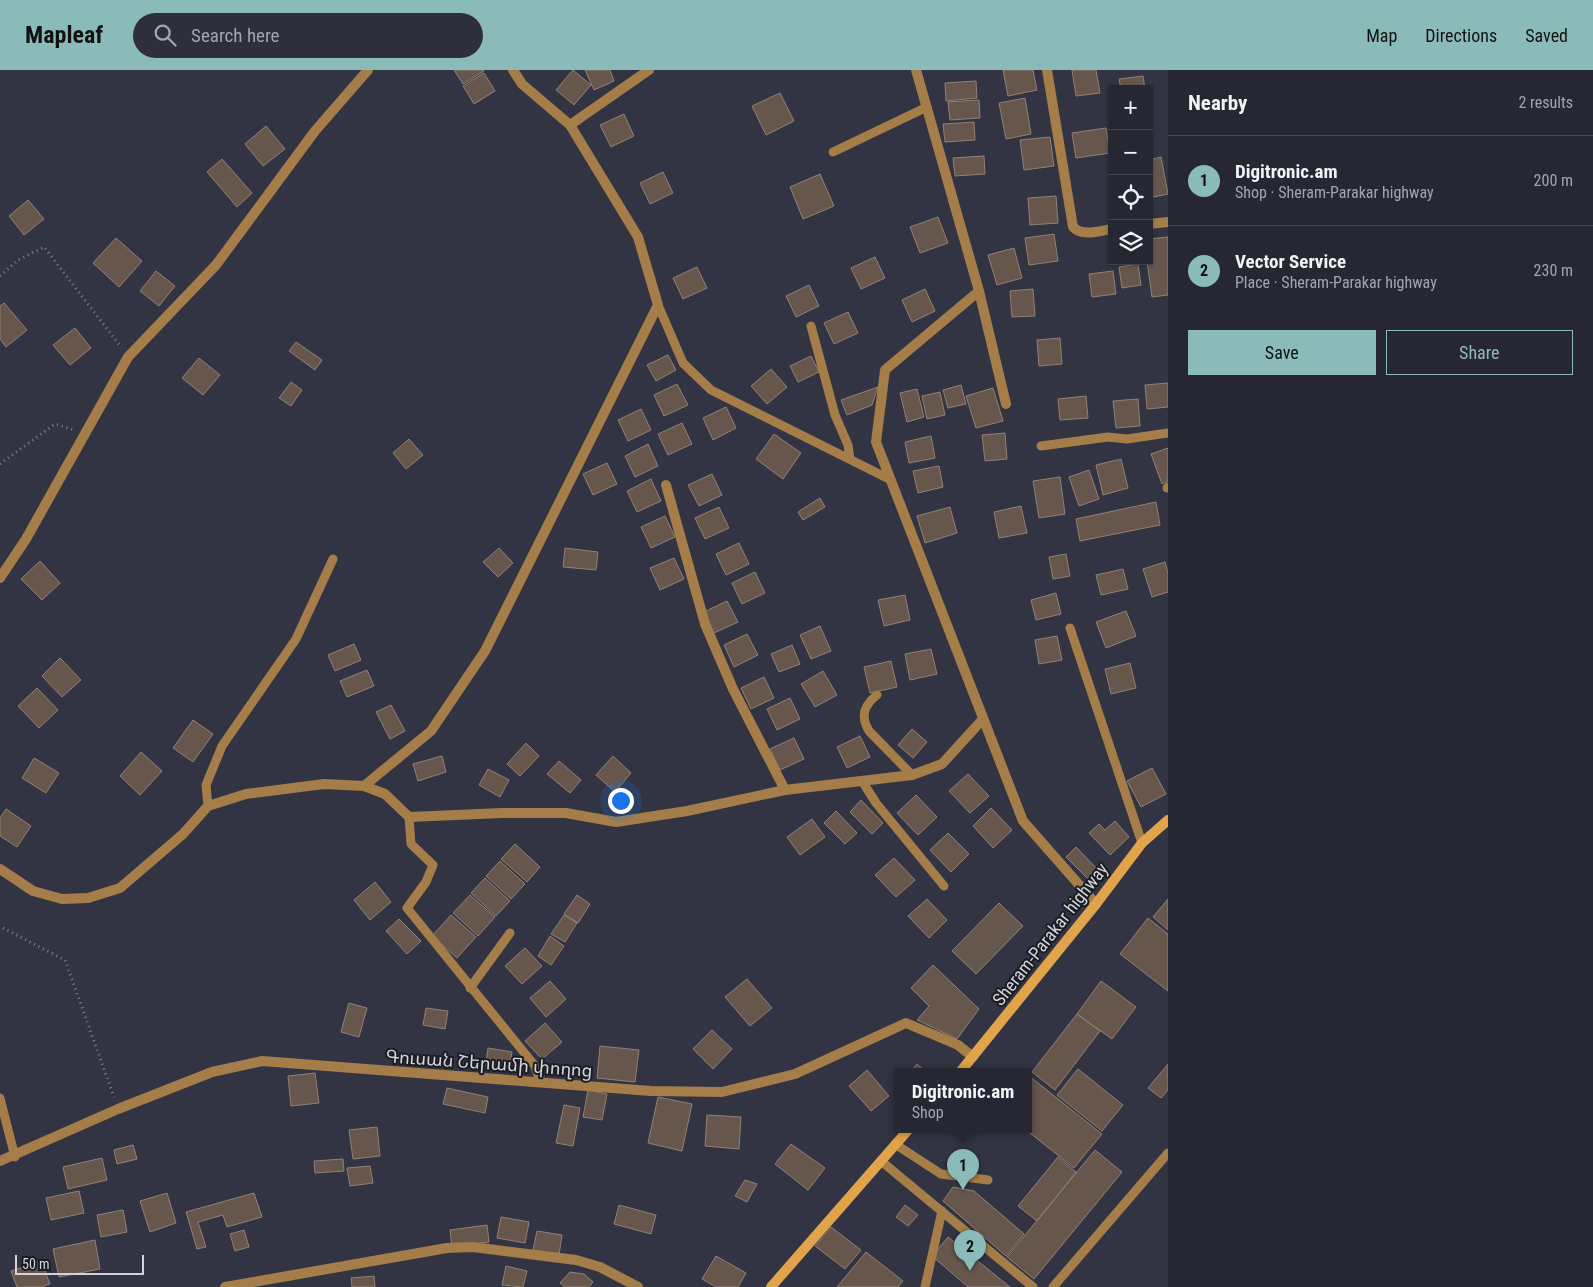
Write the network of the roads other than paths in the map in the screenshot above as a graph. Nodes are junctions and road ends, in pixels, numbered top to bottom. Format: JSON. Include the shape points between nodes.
{"nodes":[{"id":1,"x":368,"y":70,"type":"edge"},
{"id":2,"x":513,"y":70,"type":"edge"},
{"id":3,"x":649,"y":70,"type":"edge"},
{"id":4,"x":916,"y":70,"type":"edge"},
{"id":5,"x":1048,"y":70,"type":"edge"},
{"id":6,"x":927,"y":108,"type":"junction"},
{"id":7,"x":570,"y":125,"type":"junction"},
{"id":8,"x":833,"y":152,"type":"dead end"},
{"id":9,"x":1168,"y":222,"type":"edge"},
{"id":10,"x":1153,"y":224,"type":"edge"},
{"id":11,"x":1108,"y":229,"type":"edge"},
{"id":12,"x":979,"y":291,"type":"junction"},
{"id":13,"x":658,"y":305,"type":"junction"},
{"id":14,"x":811,"y":326,"type":"dead end"},
{"id":15,"x":1006,"y":404,"type":"dead end"},
{"id":16,"x":1168,"y":433,"type":"edge"},
{"id":17,"x":1040,"y":446,"type":"dead end"},
{"id":18,"x":850,"y":459,"type":"junction"},
{"id":19,"x":891,"y":480,"type":"junction"},
{"id":20,"x":666,"y":485,"type":"dead end"},
{"id":21,"x":333,"y":559,"type":"dead end"},
{"id":22,"x":0,"y":578,"type":"edge"},
{"id":23,"x":1070,"y":628,"type":"dead end"},
{"id":24,"x":878,"y":695,"type":"dead end"},
{"id":25,"x":984,"y":719,"type":"junction"},
{"id":26,"x":912,"y":775,"type":"junction"},
{"id":27,"x":862,"y":781,"type":"junction"},
{"id":28,"x":364,"y":786,"type":"junction"},
{"id":29,"x":785,"y":790,"type":"junction"},
{"id":30,"x":208,"y":806,"type":"junction"},
{"id":31,"x":409,"y":817,"type":"junction"},
{"id":32,"x":1168,"y":820,"type":"edge"},
{"id":33,"x":1142,"y":843,"type":"junction"},
{"id":34,"x":0,"y":869,"type":"edge"},
{"id":35,"x":944,"y":886,"type":"dead end"},
{"id":36,"x":1096,"y":904,"type":"junction"},
{"id":37,"x":510,"y":933,"type":"dead end"},
{"id":38,"x":470,"y":988,"type":"junction"},
{"id":39,"x":974,"y":1057,"type":"junction"},
{"id":40,"x":964,"y":1068,"type":"edge"},
{"id":41,"x":540,"y":1081,"type":"junction"},
{"id":42,"x":0,"y":1098,"type":"edge"},
{"id":43,"x":905,"y":1133,"type":"edge"},
{"id":44,"x":895,"y":1144,"type":"junction"},
{"id":45,"x":1168,"y":1153,"type":"edge"},
{"id":46,"x":14,"y":1157,"type":"junction"},
{"id":47,"x":881,"y":1161,"type":"junction"},
{"id":48,"x":0,"y":1162,"type":"edge"},
{"id":49,"x":988,"y":1180,"type":"dead end"},
{"id":50,"x":942,"y":1211,"type":"junction"},
{"id":51,"x":225,"y":1287,"type":"edge"},
{"id":52,"x":638,"y":1287,"type":"edge"},
{"id":53,"x":771,"y":1287,"type":"edge"},
{"id":54,"x":925,"y":1287,"type":"edge"},
{"id":55,"x":1033,"y":1287,"type":"edge"},
{"id":56,"x":1053,"y":1287,"type":"edge"}],
"edges":[{"from":1,"to":22,"type":"street","via":[[315,131],[216,265],[128,357],[26,539]]},
{"from":2,"to":7,"type":"street","via":[[522,84]]},
{"from":3,"to":7,"type":"street"},
{"from":4,"to":6,"type":"street"},
{"from":5,"to":11,"type":"street","via":[[1073,227],[1084,232]]},
{"from":6,"to":8,"type":"lane"},
{"from":6,"to":12,"type":"street"},
{"from":7,"to":13,"type":"street","via":[[638,237]]},
{"from":9,"to":10,"type":"street"},
{"from":12,"to":15,"type":"street"},
{"from":12,"to":19,"type":"street","via":[[885,370],[876,442]]},
{"from":13,"to":18,"type":"lane","via":[[683,363],[711,390]]},
{"from":13,"to":28,"type":"street","via":[[485,651],[431,731]]},
{"from":14,"to":18,"type":"lane"},
{"from":16,"to":17,"type":"lane"},
{"from":18,"to":19,"type":"lane"},
{"from":19,"to":25,"type":"street"},
{"from":20,"to":29,"type":"street","via":[[705,624],[733,689]]},
{"from":21,"to":30,"type":"lane","via":[[296,639],[222,746],[206,785]]},
{"from":23,"to":33,"type":"lane"},
{"from":24,"to":26,"type":"lane","via":[[868,702],[864,723]]},
{"from":25,"to":26,"type":"street","via":[[942,764]]},
{"from":25,"to":36,"type":"street","via":[[1022,821]]},
{"from":26,"to":27,"type":"street"},
{"from":27,"to":29,"type":"street"},
{"from":27,"to":35,"type":"lane"},
{"from":28,"to":30,"type":"street","via":[[324,784],[246,794]]},
{"from":28,"to":31,"type":"street","via":[[385,794]]},
{"from":29,"to":31,"type":"street","via":[[616,822],[566,813]]},
{"from":30,"to":34,"type":"street","via":[[183,834],[120,888],[88,898],[62,899],[33,891]]},
{"from":31,"to":38,"type":"lane","via":[[411,844],[433,865],[426,882],[407,908]]},
{"from":32,"to":33,"type":"street","name":"Sheram-Parakar highway"},
{"from":33,"to":36,"type":"street","name":"Sheram-Parakar highway"},
{"from":36,"to":39,"type":"street","name":"Sheram-Parakar highway"},
{"from":37,"to":38,"type":"lane"},
{"from":38,"to":41,"type":"lane","via":[[535,1066]]},
{"from":39,"to":40,"type":"street","name":"Sheram-Parakar highway"},
{"from":39,"to":41,"type":"street","name":"Գուսան Շերամի փողոց","via":[[958,1044],[906,1024],[794,1074],[722,1092],[651,1092]]},
{"from":41,"to":46,"type":"street","name":"Գուսան Շերամի փողոց","via":[[262,1061],[212,1072],[118,1109]]},
{"from":42,"to":46,"type":"lane"},
{"from":43,"to":44,"type":"street"},
{"from":44,"to":47,"type":"street"},
{"from":44,"to":49,"type":"lane","via":[[941,1174]]},
{"from":45,"to":56,"type":"lane"},
{"from":46,"to":48,"type":"street","name":"Գուսան Շերամի փողոց"},
{"from":47,"to":50,"type":"lane"},
{"from":47,"to":53,"type":"street"},
{"from":50,"to":54,"type":"lane"},
{"from":50,"to":55,"type":"lane"},
{"from":51,"to":52,"type":"street","via":[[473,1246],[576,1260],[600,1267]]}]}
